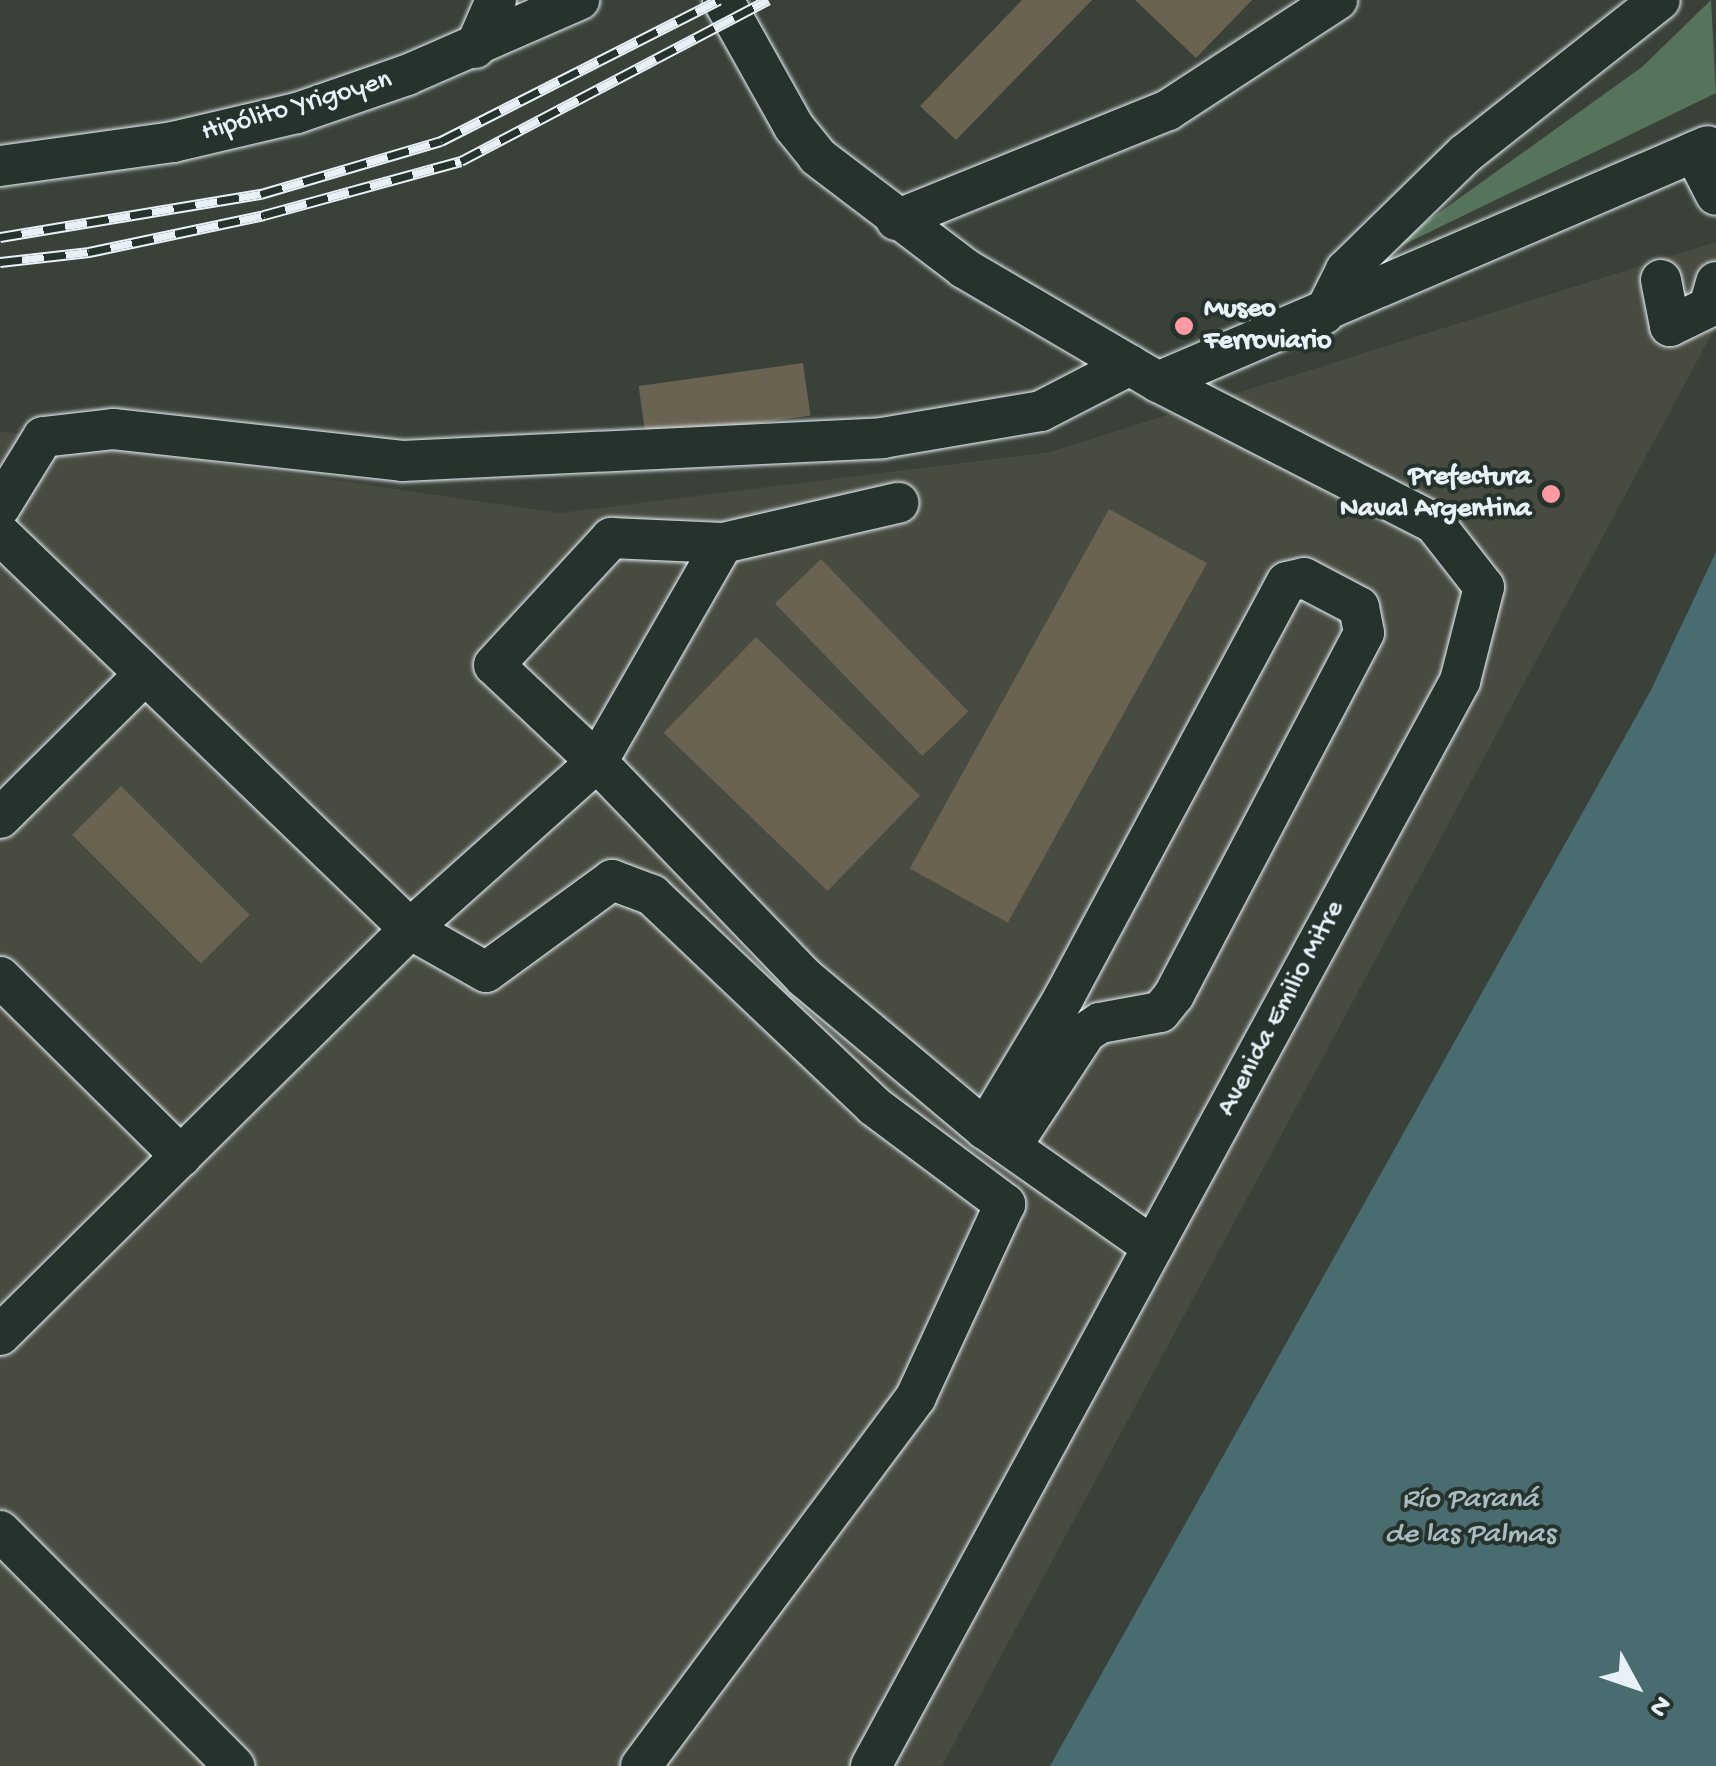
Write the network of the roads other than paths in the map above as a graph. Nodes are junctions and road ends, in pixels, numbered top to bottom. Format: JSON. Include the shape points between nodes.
{"nodes":[{"id":1,"x":496,"y":0,"type":"edge"},
{"id":2,"x":580,"y":0,"type":"edge"},
{"id":3,"x":723,"y":0,"type":"edge"},
{"id":4,"x":1336,"y":0,"type":"edge"},
{"id":5,"x":1660,"y":0,"type":"edge"},
{"id":6,"x":475,"y":48,"type":"junction"},
{"id":7,"x":0,"y":166,"type":"edge"},
{"id":8,"x":1716,"y":195,"type":"edge"},
{"id":9,"x":896,"y":220,"type":"junction"},
{"id":10,"x":1661,"y":280,"type":"dead end"},
{"id":11,"x":1716,"y":282,"type":"edge"},
{"id":12,"x":1324,"y":314,"type":"junction"},
{"id":13,"x":1144,"y":374,"type":"junction"},
{"id":14,"x":898,"y":503,"type":"dead end"},
{"id":15,"x":0,"y":507,"type":"edge"},
{"id":16,"x":0,"y":534,"type":"edge"},
{"id":17,"x":723,"y":543,"type":"junction"},
{"id":18,"x":145,"y":674,"type":"junction"},
{"id":19,"x":596,"y":762,"type":"junction"},
{"id":20,"x":0,"y":818,"type":"edge"},
{"id":21,"x":410,"y":929,"type":"junction"},
{"id":22,"x":0,"y":976,"type":"edge"},
{"id":23,"x":998,"y":1138,"type":"junction"},
{"id":24,"x":180,"y":1156,"type":"junction"},
{"id":25,"x":1152,"y":1248,"type":"junction"},
{"id":26,"x":0,"y":1335,"type":"edge"},
{"id":27,"x":0,"y":1531,"type":"edge"},
{"id":28,"x":234,"y":1766,"type":"edge"},
{"id":29,"x":642,"y":1766,"type":"edge"},
{"id":30,"x":871,"y":1766,"type":"edge"}],
"edges":[{"from":1,"to":6,"type":"street"},
{"from":2,"to":6,"type":"street","name":"Hipólito Yrigoyen"},
{"from":3,"to":9,"type":"street","via":[[794,127],[818,156]]},
{"from":4,"to":9,"type":"street","via":[[1168,110]]},
{"from":5,"to":12,"type":"street","via":[[1465,154],[1346,270]]},
{"from":6,"to":7,"type":"street","name":"Hipólito Yrigoyen","via":[[297,113],[173,142]]},
{"from":8,"to":12,"type":"street","via":[[1701,149]]},
{"from":9,"to":13,"type":"street"},
{"from":10,"to":11,"type":"street","via":[[1670,326],[1709,307]]},
{"from":12,"to":13,"type":"street"},
{"from":13,"to":15,"type":"street","via":[[1041,411],[882,438],[402,461],[113,429],[43,437]]},
{"from":13,"to":25,"type":"street","name":"Avenida Emilio Mitre","via":[[1434,523],[1484,587],[1460,681]]},
{"from":14,"to":17,"type":"street"},
{"from":16,"to":18,"type":"street"},
{"from":17,"to":19,"type":"street"},
{"from":17,"to":19,"type":"street","via":[[611,538],[494,665]]},
{"from":18,"to":20,"type":"street"},
{"from":18,"to":21,"type":"street"},
{"from":19,"to":21,"type":"street"},
{"from":19,"to":23,"type":"street","via":[[805,978]]},
{"from":21,"to":24,"type":"street"},
{"from":21,"to":29,"type":"street","via":[[486,972],[612,880],[652,894],[874,1106],[1006,1204],[916,1397]]},
{"from":22,"to":24,"type":"street"},
{"from":23,"to":23,"type":"street","via":[[1086,1032],[1100,1022],[1160,1012],[1174,995],[1364,633],[1358,608],[1304,578],[1287,582],[1063,999]]},
{"from":23,"to":25,"type":"street"},
{"from":24,"to":26,"type":"street"},
{"from":25,"to":30,"type":"street","name":"Avenida Emilio Mitre"},
{"from":27,"to":28,"type":"street"}]}
